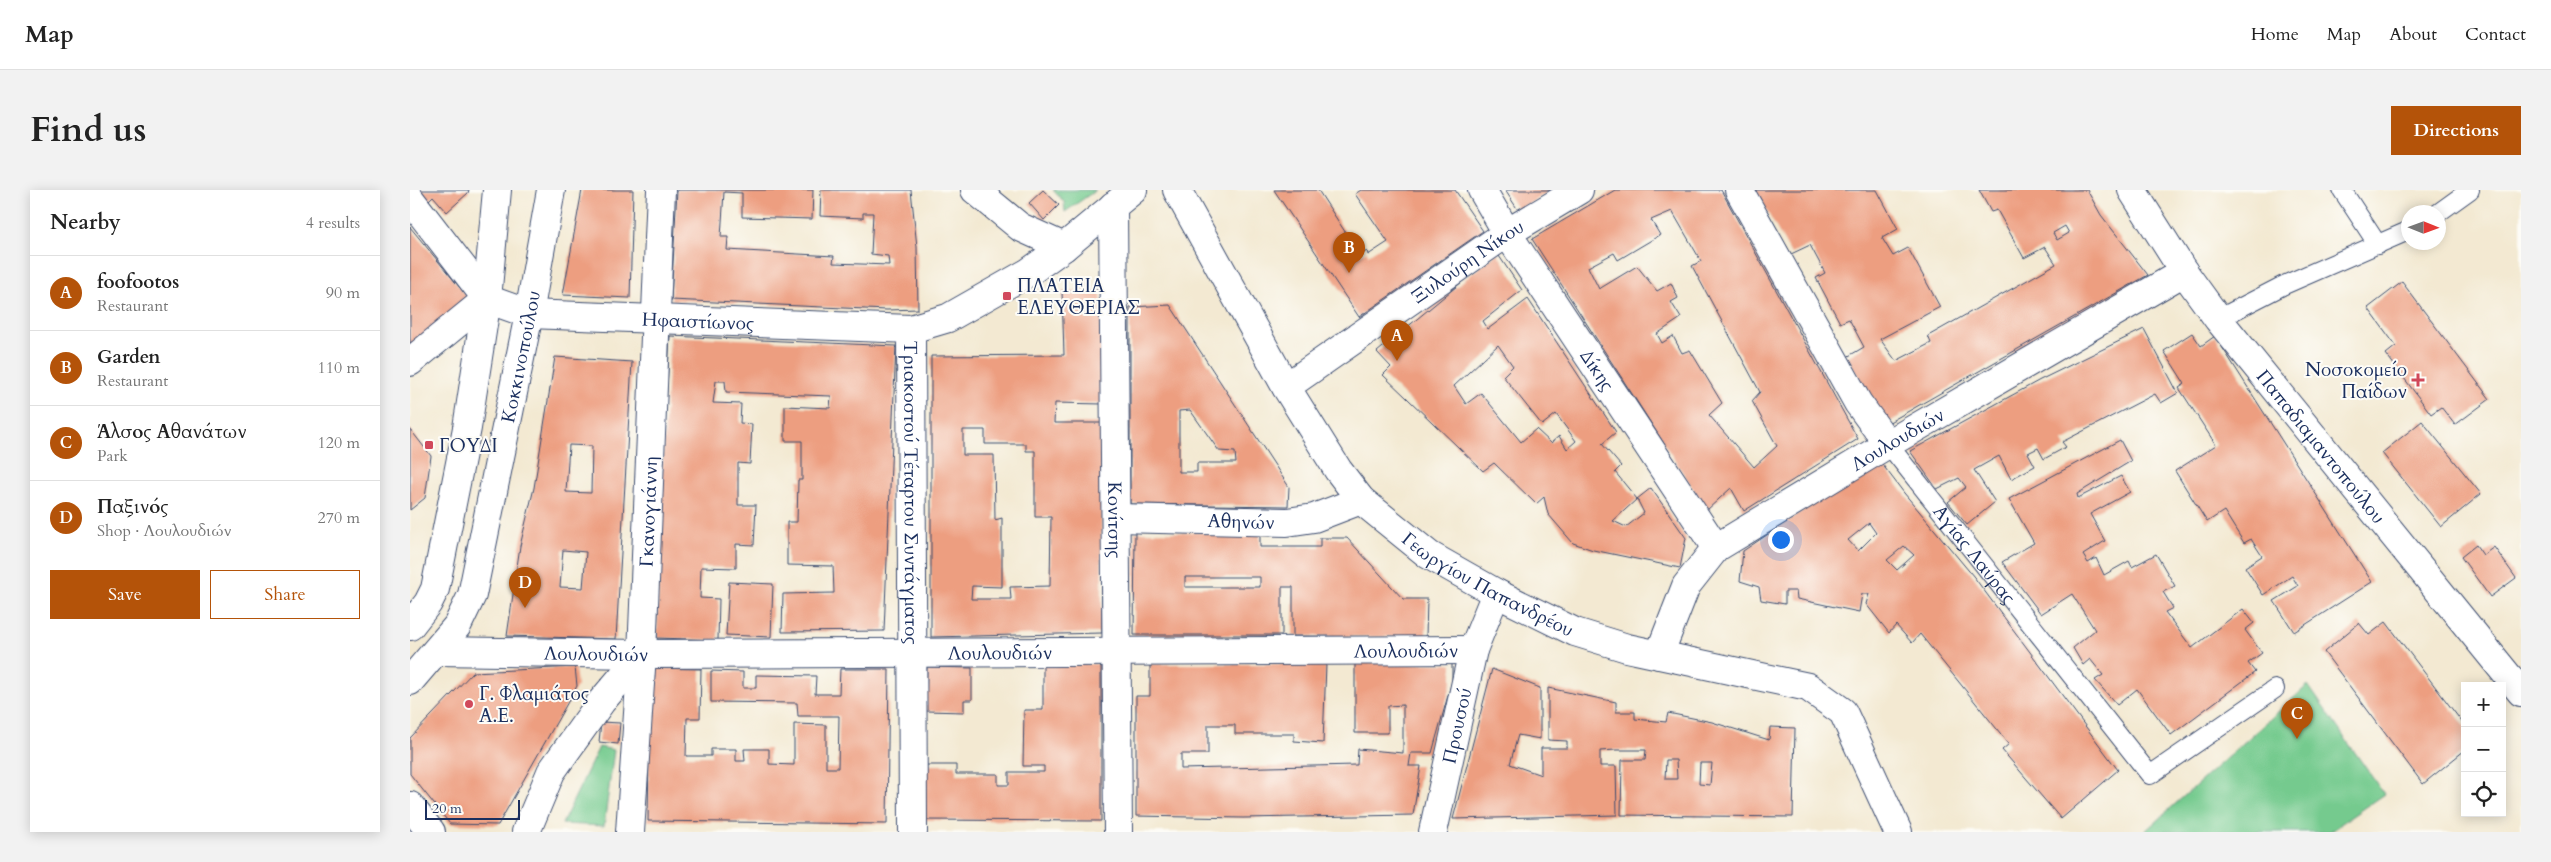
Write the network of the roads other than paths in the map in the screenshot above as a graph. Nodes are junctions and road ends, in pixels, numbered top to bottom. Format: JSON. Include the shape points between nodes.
{"nodes":[{"id":1,"x":497,"y":190,"type":"edge"},
{"id":2,"x":551,"y":190,"type":"edge"},
{"id":3,"x":661,"y":190,"type":"edge"},
{"id":4,"x":975,"y":190,"type":"edge"},
{"id":5,"x":1177,"y":190,"type":"edge"},
{"id":6,"x":1482,"y":190,"type":"edge"},
{"id":7,"x":1578,"y":190,"type":"edge"},
{"id":8,"x":1739,"y":190,"type":"edge"},
{"id":9,"x":2132,"y":190,"type":"edge"},
{"id":10,"x":2342,"y":190,"type":"edge"},
{"id":11,"x":2470,"y":190,"type":"edge"},
{"id":12,"x":410,"y":198,"type":"edge"},
{"id":13,"x":1123,"y":198,"type":"edge"},
{"id":14,"x":2446,"y":208,"type":"edge"},
{"id":15,"x":1507,"y":233,"type":"junction"},
{"id":16,"x":2401,"y":234,"type":"edge"},
{"id":17,"x":2378,"y":245,"type":"junction"},
{"id":18,"x":1064,"y":247,"type":"junction"},
{"id":19,"x":2184,"y":272,"type":"junction"},
{"id":20,"x":487,"y":299,"type":"junction"},
{"id":21,"x":529,"y":314,"type":"junction"},
{"id":22,"x":655,"y":318,"type":"junction"},
{"id":23,"x":2218,"y":319,"type":"junction"},
{"id":24,"x":911,"y":328,"type":"junction"},
{"id":25,"x":410,"y":362,"type":"edge"},
{"id":26,"x":1286,"y":387,"type":"junction"},
{"id":27,"x":1888,"y":444,"type":"junction"},
{"id":28,"x":1361,"y":500,"type":"junction"},
{"id":29,"x":1116,"y":518,"type":"junction"},
{"id":30,"x":1716,"y":548,"type":"junction"},
{"id":31,"x":1496,"y":593,"type":"junction"},
{"id":32,"x":410,"y":626,"type":"edge"},
{"id":33,"x":1472,"y":650,"type":"junction"},
{"id":34,"x":438,"y":652,"type":"junction"},
{"id":35,"x":1117,"y":652,"type":"junction"},
{"id":36,"x":912,"y":653,"type":"junction"},
{"id":37,"x":642,"y":654,"type":"junction"},
{"id":38,"x":1659,"y":655,"type":"junction"},
{"id":39,"x":410,"y":682,"type":"edge"},
{"id":40,"x":2275,"y":689,"type":"dead end"},
{"id":41,"x":2521,"y":692,"type":"edge"},
{"id":42,"x":410,"y":806,"type":"edge"},
{"id":43,"x":431,"y":832,"type":"edge"},
{"id":44,"x":526,"y":832,"type":"edge"},
{"id":45,"x":630,"y":832,"type":"edge"},
{"id":46,"x":913,"y":832,"type":"edge"},
{"id":47,"x":1118,"y":832,"type":"edge"},
{"id":48,"x":1433,"y":832,"type":"edge"},
{"id":49,"x":1899,"y":832,"type":"edge"}],
"edges":[{"from":1,"to":20,"type":"street","name":"Κοκκινοπούλου"},
{"from":2,"to":21,"type":"street","name":"Κοκκινοπούλου"},
{"from":3,"to":22,"type":"street","name":"Γκανογιάννη"},
{"from":4,"to":18,"type":"street","via":[[1020,227]]},
{"from":5,"to":26,"type":"street","name":"Γεωργίου Παπανδρέου"},
{"from":6,"to":15,"type":"street","name":"Δίκης"},
{"from":7,"to":15,"type":"street","name":"Ξυλούρη Νίκου"},
{"from":8,"to":27,"type":"street","name":"Αγίας Λαύρας","via":[[1858,403]]},
{"from":9,"to":19,"type":"street","name":"Παπαδιαμαντοπούλου"},
{"from":10,"to":17,"type":"lane"},
{"from":11,"to":14,"type":"lane"},
{"from":12,"to":20,"type":"street"},
{"from":13,"to":18,"type":"street","name":"Τριακοστού Τέταρτου Συντάγματος"},
{"from":13,"to":29,"type":"street","name":"Κονίτσης"},
{"from":15,"to":26,"type":"street","name":"Ξυλούρη Νίκου"},
{"from":15,"to":30,"type":"street","name":"Δίκης"},
{"from":16,"to":17,"type":"lane"},
{"from":17,"to":23,"type":"lane"},
{"from":18,"to":24,"type":"street","name":"Τριακοστού Τέταρτου Συντάγματος","via":[[1029,272],[948,318]]},
{"from":19,"to":23,"type":"street","name":"Παπαδιαμαντοπούλου"},
{"from":19,"to":27,"type":"street","name":"Λουλουδιών"},
{"from":20,"to":21,"type":"street","name":"Ηφαιστίωνος"},
{"from":20,"to":25,"type":"street"},
{"from":20,"to":32,"type":"street","name":"Κοκκινοπούλου","via":[[467,428],[435,589]]},
{"from":21,"to":22,"type":"street","name":"Ηφαιστίωνος"},
{"from":21,"to":34,"type":"street","name":"Κοκκινοπούλου","via":[[472,595],[457,626]]},
{"from":22,"to":24,"type":"street","name":"Ηφαιστίωνος"},
{"from":22,"to":37,"type":"street","name":"Γκανογιάννη"},
{"from":23,"to":41,"type":"street","name":"Παπαδιαμαντοπούλου"},
{"from":24,"to":36,"type":"street","name":"Τριακοστού Τέταρτου Συντάγματος"},
{"from":26,"to":28,"type":"street","name":"Γεωργίου Παπανδρέου","via":[[1338,470]]},
{"from":27,"to":30,"type":"street","name":"Λουλουδιών"},
{"from":27,"to":40,"type":"lane","name":"Αγίας Λαύρας","via":[[2150,775]]},
{"from":28,"to":29,"type":"street","name":"Αθηνών","via":[[1314,518],[1287,522]]},
{"from":28,"to":31,"type":"street","name":"Γεωργίου Παπανδρέου","via":[[1429,555]]},
{"from":29,"to":35,"type":"street","name":"Κονίτσης"},
{"from":30,"to":38,"type":"street","name":"Λουλουδιών","via":[[1686,586]]},
{"from":31,"to":33,"type":"street","name":"Προυσού"},
{"from":31,"to":38,"type":"street","name":"Γεωργίου Παπανδρέου","via":[[1576,632]]},
{"from":33,"to":35,"type":"street","name":"Λουλουδιών"},
{"from":33,"to":48,"type":"street","name":"Προυσού"},
{"from":34,"to":37,"type":"street","name":"Λουλουδιών"},
{"from":34,"to":39,"type":"street","name":"Κοκκινοπούλου"},
{"from":35,"to":36,"type":"street","name":"Λουλουδιών"},
{"from":35,"to":47,"type":"street","name":"Κονίτσης"},
{"from":36,"to":37,"type":"street","name":"Λουλουδιών"},
{"from":36,"to":46,"type":"street","name":"Τριακοστού Τέταρτου Συντάγματος"},
{"from":37,"to":44,"type":"street","via":[[601,702],[551,772]]},
{"from":37,"to":45,"type":"street","name":"Γκανογιάννη"},
{"from":38,"to":49,"type":"street","name":"Γεωργίου Παπανδρέου","via":[[1808,687],[1836,707],[1842,712]]},
{"from":42,"to":43,"type":"street"}]}
